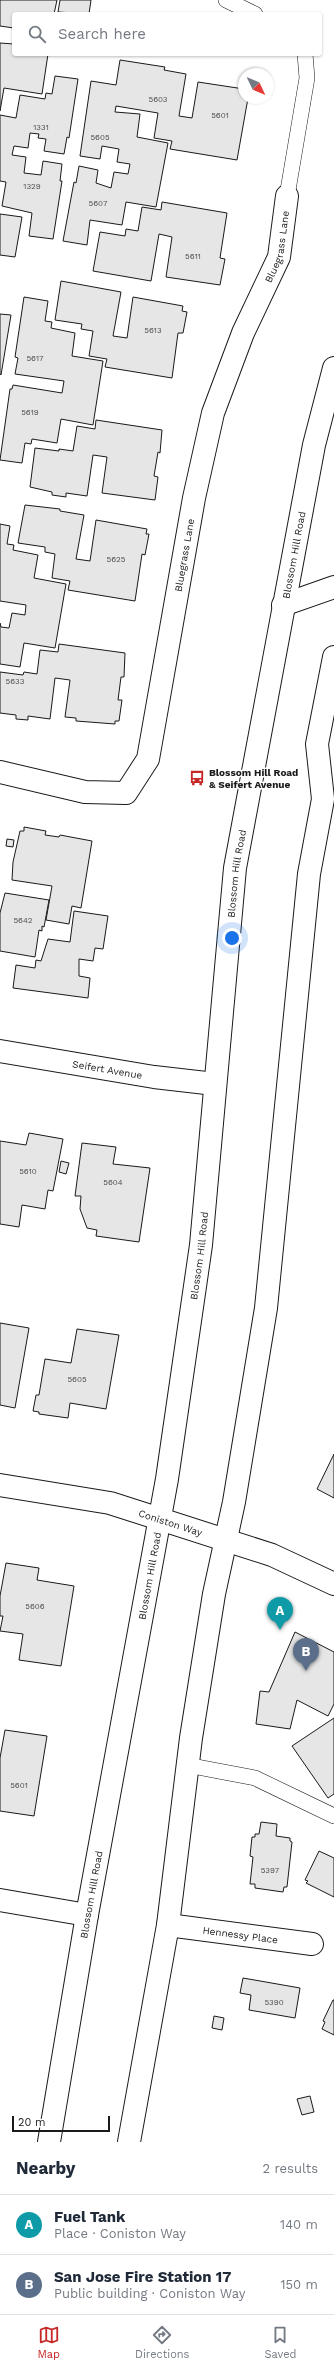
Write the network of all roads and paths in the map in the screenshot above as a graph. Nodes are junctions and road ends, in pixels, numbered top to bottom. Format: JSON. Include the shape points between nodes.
{"nodes":[{"id":1,"x":226,"y":0,"type":"edge"},
{"id":2,"x":251,"y":12,"type":"edge"},
{"id":3,"x":305,"y":56,"type":"edge"},
{"id":4,"x":286,"y":196,"type":"joint"},
{"id":5,"x":334,"y":368,"type":"edge"},
{"id":6,"x":334,"y":587,"type":"edge"},
{"id":7,"x":283,"y":605,"type":"junction"},
{"id":8,"x":334,"y":657,"type":"edge"},
{"id":9,"x":0,"y":772,"type":"edge"},
{"id":10,"x":334,"y":778,"type":"edge"},
{"id":11,"x":323,"y":799,"type":"junction"},
{"id":12,"x":0,"y":1051,"type":"edge"},
{"id":13,"x":215,"y":1084,"type":"junction"},
{"id":14,"x":0,"y":1484,"type":"edge"},
{"id":15,"x":160,"y":1519,"type":"junction"},
{"id":16,"x":226,"y":1540,"type":"junction"},
{"id":17,"x":334,"y":1584,"type":"edge"},
{"id":18,"x":187,"y":1765,"type":"junction"},
{"id":19,"x":334,"y":1816,"type":"edge"},
{"id":20,"x":0,"y":1900,"type":"edge"},
{"id":21,"x":87,"y":1915,"type":"junction"},
{"id":22,"x":168,"y":1925,"type":"junction"},
{"id":23,"x":312,"y":1944,"type":"dead end"},
{"id":24,"x":49,"y":2142,"type":"edge"},
{"id":25,"x":129,"y":2142,"type":"edge"}],
"edges":[{"from":1,"to":2,"type":"lane"},
{"from":3,"to":4,"type":"lane","via":[[307,78]]},
{"from":4,"to":9,"type":"main road","name":"Bluegrass Lane","via":[[279,257],[243,333],[213,413],[194,498],[148,759],[126,793],[86,792]]},
{"from":5,"to":7,"type":"main road","name":"Blossom Hill Road","via":[[314,445]]},
{"from":6,"to":7,"type":"main road"},
{"from":7,"to":13,"type":"main road","name":"Blossom Hill Road","via":[[235,868]]},
{"from":8,"to":11,"type":"main road","via":[[317,744]]},
{"from":10,"to":11,"type":"main road"},
{"from":11,"to":16,"type":"main road","via":[[308,881],[266,1308]]},
{"from":12,"to":13,"type":"main road","name":"Seifert Avenue","via":[[154,1077]]},
{"from":13,"to":15,"type":"main road","name":"Blossom Hill Road","via":[[201,1245]]},
{"from":14,"to":15,"type":"main road","name":"Coniston Way","via":[[110,1503]]},
{"from":15,"to":16,"type":"main road","name":"Coniston Way"},
{"from":15,"to":21,"type":"main road","name":"Blossom Hill Road"},
{"from":16,"to":17,"type":"main road","name":"Coniston Way","via":[[272,1555]]},
{"from":16,"to":18,"type":"main road","via":[[214,1594]]},
{"from":18,"to":19,"type":"lane","via":[[255,1778]]},
{"from":18,"to":22,"type":"main road"},
{"from":20,"to":21,"type":"main road"},
{"from":21,"to":24,"type":"main road","name":"Blossom Hill Road"},
{"from":22,"to":23,"type":"main road","name":"Hennessy Place"},
{"from":22,"to":25,"type":"main road"}]}
